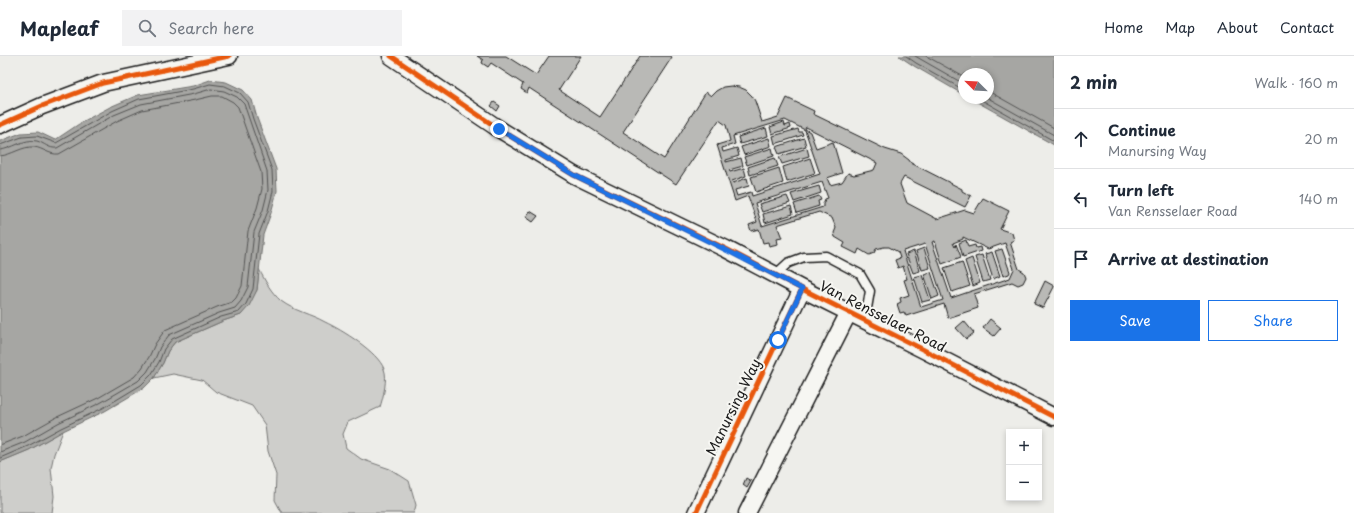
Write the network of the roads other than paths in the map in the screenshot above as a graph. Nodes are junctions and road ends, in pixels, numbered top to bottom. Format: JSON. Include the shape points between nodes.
{"nodes":[{"id":1,"x":229,"y":56,"type":"edge"},
{"id":2,"x":391,"y":56,"type":"edge"},
{"id":3,"x":0,"y":125,"type":"edge"},
{"id":4,"x":775,"y":275,"type":"junction"},
{"id":5,"x":802,"y":289,"type":"junction"},
{"id":6,"x":849,"y":312,"type":"junction"},
{"id":7,"x":865,"y":320,"type":"junction"},
{"id":8,"x":1054,"y":417,"type":"edge"},
{"id":9,"x":696,"y":513,"type":"edge"},
{"id":10,"x":747,"y":513,"type":"edge"}],
"edges":[{"from":1,"to":3,"type":"street","via":[[103,83]]},
{"from":2,"to":4,"type":"street","name":"Van Rensselaer Road","via":[[493,125],[574,175]]},
{"from":4,"to":5,"type":"street","name":"Van Rensselaer Road"},
{"from":4,"to":7,"type":"lane","via":[[788,263],[804,257],[826,256],[860,274],[870,291]]},
{"from":5,"to":6,"type":"street","name":"Van Rensselaer Road"},
{"from":5,"to":9,"type":"street","name":"Manursing Way"},
{"from":6,"to":7,"type":"street","name":"Van Rensselaer Road"},
{"from":6,"to":10,"type":"street"},
{"from":7,"to":8,"type":"street","name":"Van Rensselaer Road"}]}
